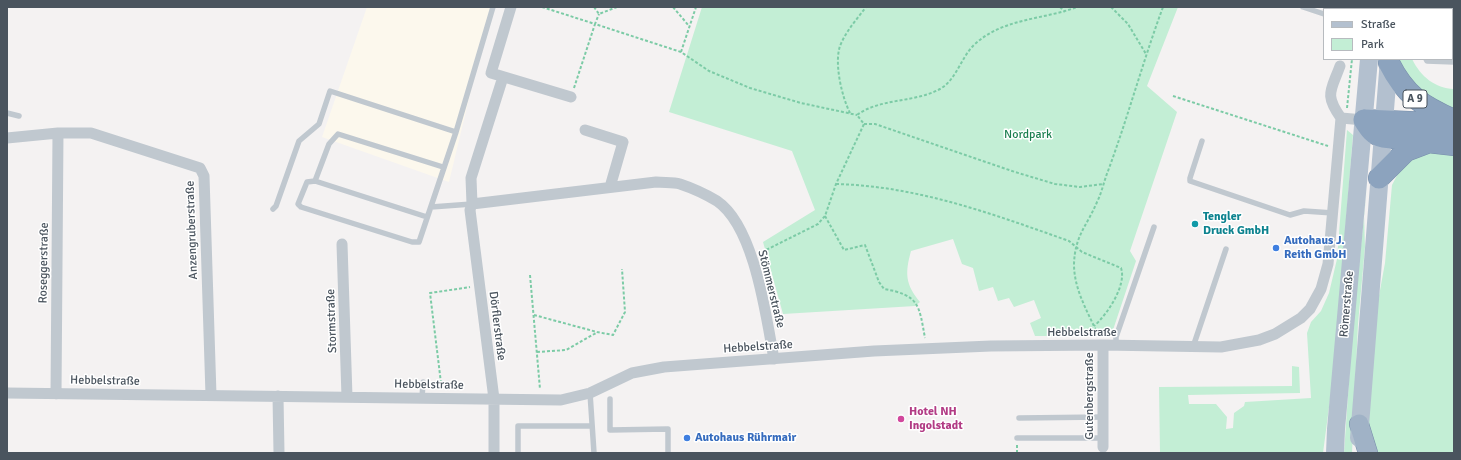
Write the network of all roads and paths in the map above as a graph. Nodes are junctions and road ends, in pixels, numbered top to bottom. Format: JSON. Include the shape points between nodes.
{"nodes":[{"id":1,"x":494,"y":7,"type":"edge"},
{"id":2,"x":511,"y":7,"type":"edge"},
{"id":3,"x":542,"y":7,"type":"edge"},
{"id":4,"x":594,"y":7,"type":"edge"},
{"id":5,"x":617,"y":7,"type":"edge"},
{"id":6,"x":673,"y":7,"type":"edge"},
{"id":7,"x":696,"y":7,"type":"edge"},
{"id":8,"x":866,"y":7,"type":"edge"},
{"id":9,"x":1060,"y":7,"type":"edge"},
{"id":10,"x":1077,"y":7,"type":"edge"},
{"id":11,"x":1111,"y":7,"type":"edge"},
{"id":12,"x":1163,"y":7,"type":"edge"},
{"id":13,"x":1302,"y":7,"type":"edge"},
{"id":14,"x":1065,"y":12,"type":"junction"},
{"id":15,"x":599,"y":14,"type":"junction"},
{"id":16,"x":1323,"y":14,"type":"edge"},
{"id":17,"x":595,"y":24,"type":"junction"},
{"id":18,"x":689,"y":26,"type":"junction"},
{"id":19,"x":681,"y":52,"type":"junction"},
{"id":20,"x":1146,"y":54,"type":"junction"},
{"id":21,"x":1352,"y":60,"type":"edge"},
{"id":22,"x":1382,"y":60,"type":"edge"},
{"id":23,"x":1427,"y":60,"type":"edge"},
{"id":24,"x":1341,"y":62,"type":"edge"},
{"id":25,"x":1454,"y":62,"type":"edge"},
{"id":26,"x":503,"y":77,"type":"junction"},
{"id":27,"x":1173,"y":96,"type":"dead end"},
{"id":28,"x":571,"y":97,"type":"joint"},
{"id":29,"x":7,"y":113,"type":"edge"},
{"id":30,"x":850,"y":113,"type":"junction"},
{"id":31,"x":857,"y":115,"type":"junction"},
{"id":32,"x":20,"y":116,"type":"dead end"},
{"id":33,"x":1454,"y":120,"type":"edge"},
{"id":34,"x":1363,"y":123,"type":"junction"},
{"id":35,"x":864,"y":124,"type":"junction"},
{"id":36,"x":1454,"y":124,"type":"edge"},
{"id":37,"x":585,"y":130,"type":"dead end"},
{"id":38,"x":456,"y":132,"type":"junction"},
{"id":39,"x":58,"y":133,"type":"junction"},
{"id":40,"x":7,"y":138,"type":"edge"},
{"id":41,"x":1202,"y":141,"type":"dead end"},
{"id":42,"x":1427,"y":142,"type":"junction"},
{"id":43,"x":1454,"y":145,"type":"edge"},
{"id":44,"x":1338,"y":149,"type":"junction"},
{"id":45,"x":443,"y":167,"type":"junction"},
{"id":46,"x":1379,"y":178,"type":"junction"},
{"id":47,"x":315,"y":181,"type":"junction"},
{"id":48,"x":836,"y":184,"type":"junction"},
{"id":49,"x":1104,"y":184,"type":"junction"},
{"id":50,"x":610,"y":187,"type":"junction"},
{"id":51,"x":472,"y":204,"type":"junction"},
{"id":52,"x":431,"y":207,"type":"junction"},
{"id":53,"x":273,"y":210,"type":"dead end"},
{"id":54,"x":1333,"y":213,"type":"junction"},
{"id":55,"x":825,"y":216,"type":"junction"},
{"id":56,"x":427,"y":217,"type":"junction"},
{"id":57,"x":1154,"y":227,"type":"dead end"},
{"id":58,"x":342,"y":244,"type":"dead end"},
{"id":59,"x":1075,"y":246,"type":"junction"},
{"id":60,"x":1226,"y":249,"type":"dead end"},
{"id":61,"x":752,"y":257,"type":"junction"},
{"id":62,"x":622,"y":269,"type":"dead end"},
{"id":63,"x":530,"y":275,"type":"dead end"},
{"id":64,"x":479,"y":286,"type":"junction"},
{"id":65,"x":534,"y":316,"type":"junction"},
{"id":66,"x":1094,"y":326,"type":"junction"},
{"id":67,"x":597,"y":332,"type":"junction"},
{"id":68,"x":1103,"y":345,"type":"junction"},
{"id":69,"x":1116,"y":346,"type":"junction"},
{"id":70,"x":1193,"y":347,"type":"junction"},
{"id":71,"x":927,"y":349,"type":"junction"},
{"id":72,"x":537,"y":352,"type":"junction"},
{"id":73,"x":774,"y":359,"type":"junction"},
{"id":74,"x":423,"y":382,"type":"dead end"},
{"id":75,"x":441,"y":383,"type":"dead end"},
{"id":76,"x":7,"y":393,"type":"edge"},
{"id":77,"x":590,"y":393,"type":"junction"},
{"id":78,"x":56,"y":394,"type":"junction"},
{"id":79,"x":211,"y":395,"type":"junction"},
{"id":80,"x":278,"y":396,"type":"junction"},
{"id":81,"x":347,"y":397,"type":"junction"},
{"id":82,"x":422,"y":398,"type":"junction"},
{"id":83,"x":494,"y":399,"type":"junction"},
{"id":84,"x":610,"y":399,"type":"dead end"},
{"id":85,"x":541,"y":400,"type":"junction"},
{"id":86,"x":1103,"y":417,"type":"junction"},
{"id":87,"x":1019,"y":418,"type":"dead end"},
{"id":88,"x":1360,"y":424,"type":"junction"},
{"id":89,"x":591,"y":426,"type":"junction"},
{"id":90,"x":1336,"y":429,"type":"junction"},
{"id":91,"x":1017,"y":438,"type":"dead end"},
{"id":92,"x":1103,"y":443,"type":"joint"},
{"id":93,"x":279,"y":453,"type":"edge"},
{"id":94,"x":494,"y":453,"type":"edge"},
{"id":95,"x":518,"y":453,"type":"edge"},
{"id":96,"x":594,"y":453,"type":"edge"},
{"id":97,"x":668,"y":453,"type":"edge"},
{"id":98,"x":1330,"y":453,"type":"edge"},
{"id":99,"x":1336,"y":453,"type":"edge"},
{"id":100,"x":1358,"y":453,"type":"edge"},
{"id":101,"x":1368,"y":453,"type":"edge"}],
"edges":[{"from":1,"to":38,"type":"lane"},
{"from":2,"to":26,"type":"street","via":[[491,74]]},
{"from":3,"to":17,"type":"path"},
{"from":4,"to":15,"type":"path"},
{"from":5,"to":15,"type":"path"},
{"from":6,"to":18,"type":"path"},
{"from":7,"to":18,"type":"path"},
{"from":8,"to":30,"type":"path","via":[[849,29],[840,47],[838,68]]},
{"from":9,"to":14,"type":"path"},
{"from":10,"to":14,"type":"path"},
{"from":11,"to":20,"type":"path","via":[[1128,24]]},
{"from":12,"to":20,"type":"path"},
{"from":13,"to":16,"type":"lane"},
{"from":14,"to":31,"type":"path","via":[[997,28],[973,46],[942,88],[918,98],[866,108]]},
{"from":15,"to":17,"type":"path"},
{"from":17,"to":19,"type":"path"},
{"from":17,"to":28,"type":"path"},
{"from":18,"to":19,"type":"path"},
{"from":19,"to":30,"type":"path","via":[[709,71],[750,88]]},
{"from":20,"to":49,"type":"path","via":[[1125,126]]},
{"from":21,"to":34,"type":"path"},
{"from":22,"to":33,"type":"highway","number":"A 9","via":[[1418,102]]},
{"from":22,"to":34,"type":"main road","name":"Römerstraße"},
{"from":23,"to":25,"type":"lane"},
{"from":24,"to":34,"type":"street","via":[[1329,96],[1332,105]]},
{"from":26,"to":28,"type":"street"},
{"from":26,"to":51,"type":"street","name":"Dörflerstraße","via":[[471,178]]},
{"from":27,"to":44,"type":"path"},
{"from":29,"to":32,"type":"lane"},
{"from":30,"to":31,"type":"path"},
{"from":31,"to":35,"type":"path"},
{"from":34,"to":36,"type":"highway","number":"A 9"},
{"from":34,"to":42,"type":"highway"},
{"from":34,"to":44,"type":"street","name":"Hebbelstraße"},
{"from":34,"to":46,"type":"main road","name":"Römerstraße"},
{"from":34,"to":90,"type":"main road","name":"Römerstraße"},
{"from":35,"to":48,"type":"path"},
{"from":35,"to":49,"type":"path","via":[[875,124],[1055,184],[1080,187]]},
{"from":37,"to":50,"type":"street","via":[[624,142]]},
{"from":38,"to":45,"type":"lane"},
{"from":38,"to":53,"type":"lane","via":[[330,90],[319,124],[299,141]]},
{"from":39,"to":40,"type":"street","name":"Anzengruberstraße"},
{"from":39,"to":78,"type":"street","name":"Roseggerstraße"},
{"from":39,"to":79,"type":"street","name":"Anzengruberstraße","via":[[92,133],[200,168],[204,176]]},
{"from":41,"to":54,"type":"lane","via":[[1190,181],[1290,215],[1304,211]]},
{"from":42,"to":43,"type":"highway"},
{"from":42,"to":46,"type":"highway","via":[[1406,151]]},
{"from":44,"to":54,"type":"street","name":"Hebbelstraße"},
{"from":45,"to":47,"type":"lane","via":[[338,134],[329,144]]},
{"from":45,"to":52,"type":"lane"},
{"from":46,"to":88,"type":"main road","name":"Römerstraße"},
{"from":47,"to":56,"type":"lane"},
{"from":47,"to":56,"type":"lane","via":[[307,182],[298,204],[301,207],[412,242],[419,242]]},
{"from":48,"to":55,"type":"path"},
{"from":48,"to":59,"type":"path","via":[[861,185],[933,197],[1069,241]]},
{"from":49,"to":59,"type":"path","via":[[1098,202],[1082,228]]},
{"from":50,"to":51,"type":"street","name":"Stömmerstraße"},
{"from":50,"to":61,"type":"street","name":"Stömmerstraße","via":[[656,182],[680,184],[717,201],[738,224]]},
{"from":51,"to":52,"type":"lane"},
{"from":51,"to":64,"type":"street","name":"Dörflerstraße","via":[[470,210]]},
{"from":52,"to":56,"type":"lane"},
{"from":54,"to":70,"type":"street","name":"Hebbelstraße","via":[[1326,275],[1317,299],[1301,318],[1275,334],[1259,340],[1221,347]]},
{"from":55,"to":61,"type":"path","via":[[818,224]]},
{"from":55,"to":71,"type":"path","via":[[844,250],[865,245],[884,289],[900,292],[919,307]]},
{"from":57,"to":69,"type":"lane","via":[[1116,337]]},
{"from":58,"to":81,"type":"street","name":"Stormstraße"},
{"from":59,"to":66,"type":"path","via":[[1074,266],[1078,288],[1084,308]]},
{"from":59,"to":66,"type":"path","via":[[1082,252],[1121,268],[1114,302],[1102,320]]},
{"from":60,"to":70,"type":"lane"},
{"from":61,"to":73,"type":"street","name":"Stömmerstraße"},
{"from":62,"to":67,"type":"path","via":[[625,312],[613,335]]},
{"from":63,"to":65,"type":"path"},
{"from":64,"to":75,"type":"path","via":[[430,293]]},
{"from":64,"to":83,"type":"street","name":"Dörflerstraße"},
{"from":65,"to":67,"type":"path"},
{"from":65,"to":72,"type":"path"},
{"from":66,"to":68,"type":"path"},
{"from":67,"to":72,"type":"path","via":[[566,350]]},
{"from":68,"to":69,"type":"street","name":"Hebbelstraße"},
{"from":68,"to":71,"type":"street","name":"Hebbelstraße"},
{"from":68,"to":86,"type":"street","name":"Gutenbergstraße"},
{"from":69,"to":70,"type":"street","name":"Hebbelstraße"},
{"from":71,"to":73,"type":"street","name":"Hebbelstraße"},
{"from":72,"to":85,"type":"path"},
{"from":73,"to":77,"type":"street","name":"Hebbelstraße","via":[[632,373]]},
{"from":74,"to":82,"type":"lane"},
{"from":76,"to":78,"type":"street","name":"Hebbelstraße"},
{"from":77,"to":85,"type":"street","name":"Hebbelstraße","via":[[561,400]]},
{"from":77,"to":89,"type":"lane"},
{"from":78,"to":79,"type":"street","name":"Hebbelstraße"},
{"from":79,"to":80,"type":"street","name":"Hebbelstraße"},
{"from":80,"to":81,"type":"street","name":"Hebbelstraße"},
{"from":80,"to":93,"type":"street"},
{"from":81,"to":82,"type":"street","name":"Hebbelstraße"},
{"from":82,"to":83,"type":"street","name":"Hebbelstraße"},
{"from":83,"to":85,"type":"street","name":"Hebbelstraße"},
{"from":83,"to":94,"type":"street","name":"Dörflerstraße"},
{"from":84,"to":97,"type":"lane","via":[[610,430],[668,429]]},
{"from":86,"to":87,"type":"lane"},
{"from":86,"to":92,"type":"street","name":"Gutenbergstraße"},
{"from":88,"to":100,"type":"main road","name":"Römerstraße"},
{"from":88,"to":101,"type":"highway"},
{"from":89,"to":95,"type":"lane","via":[[518,426]]},
{"from":89,"to":96,"type":"lane"},
{"from":90,"to":98,"type":"main road"},
{"from":90,"to":99,"type":"main road","name":"Römerstraße"},
{"from":91,"to":92,"type":"lane"}]}
